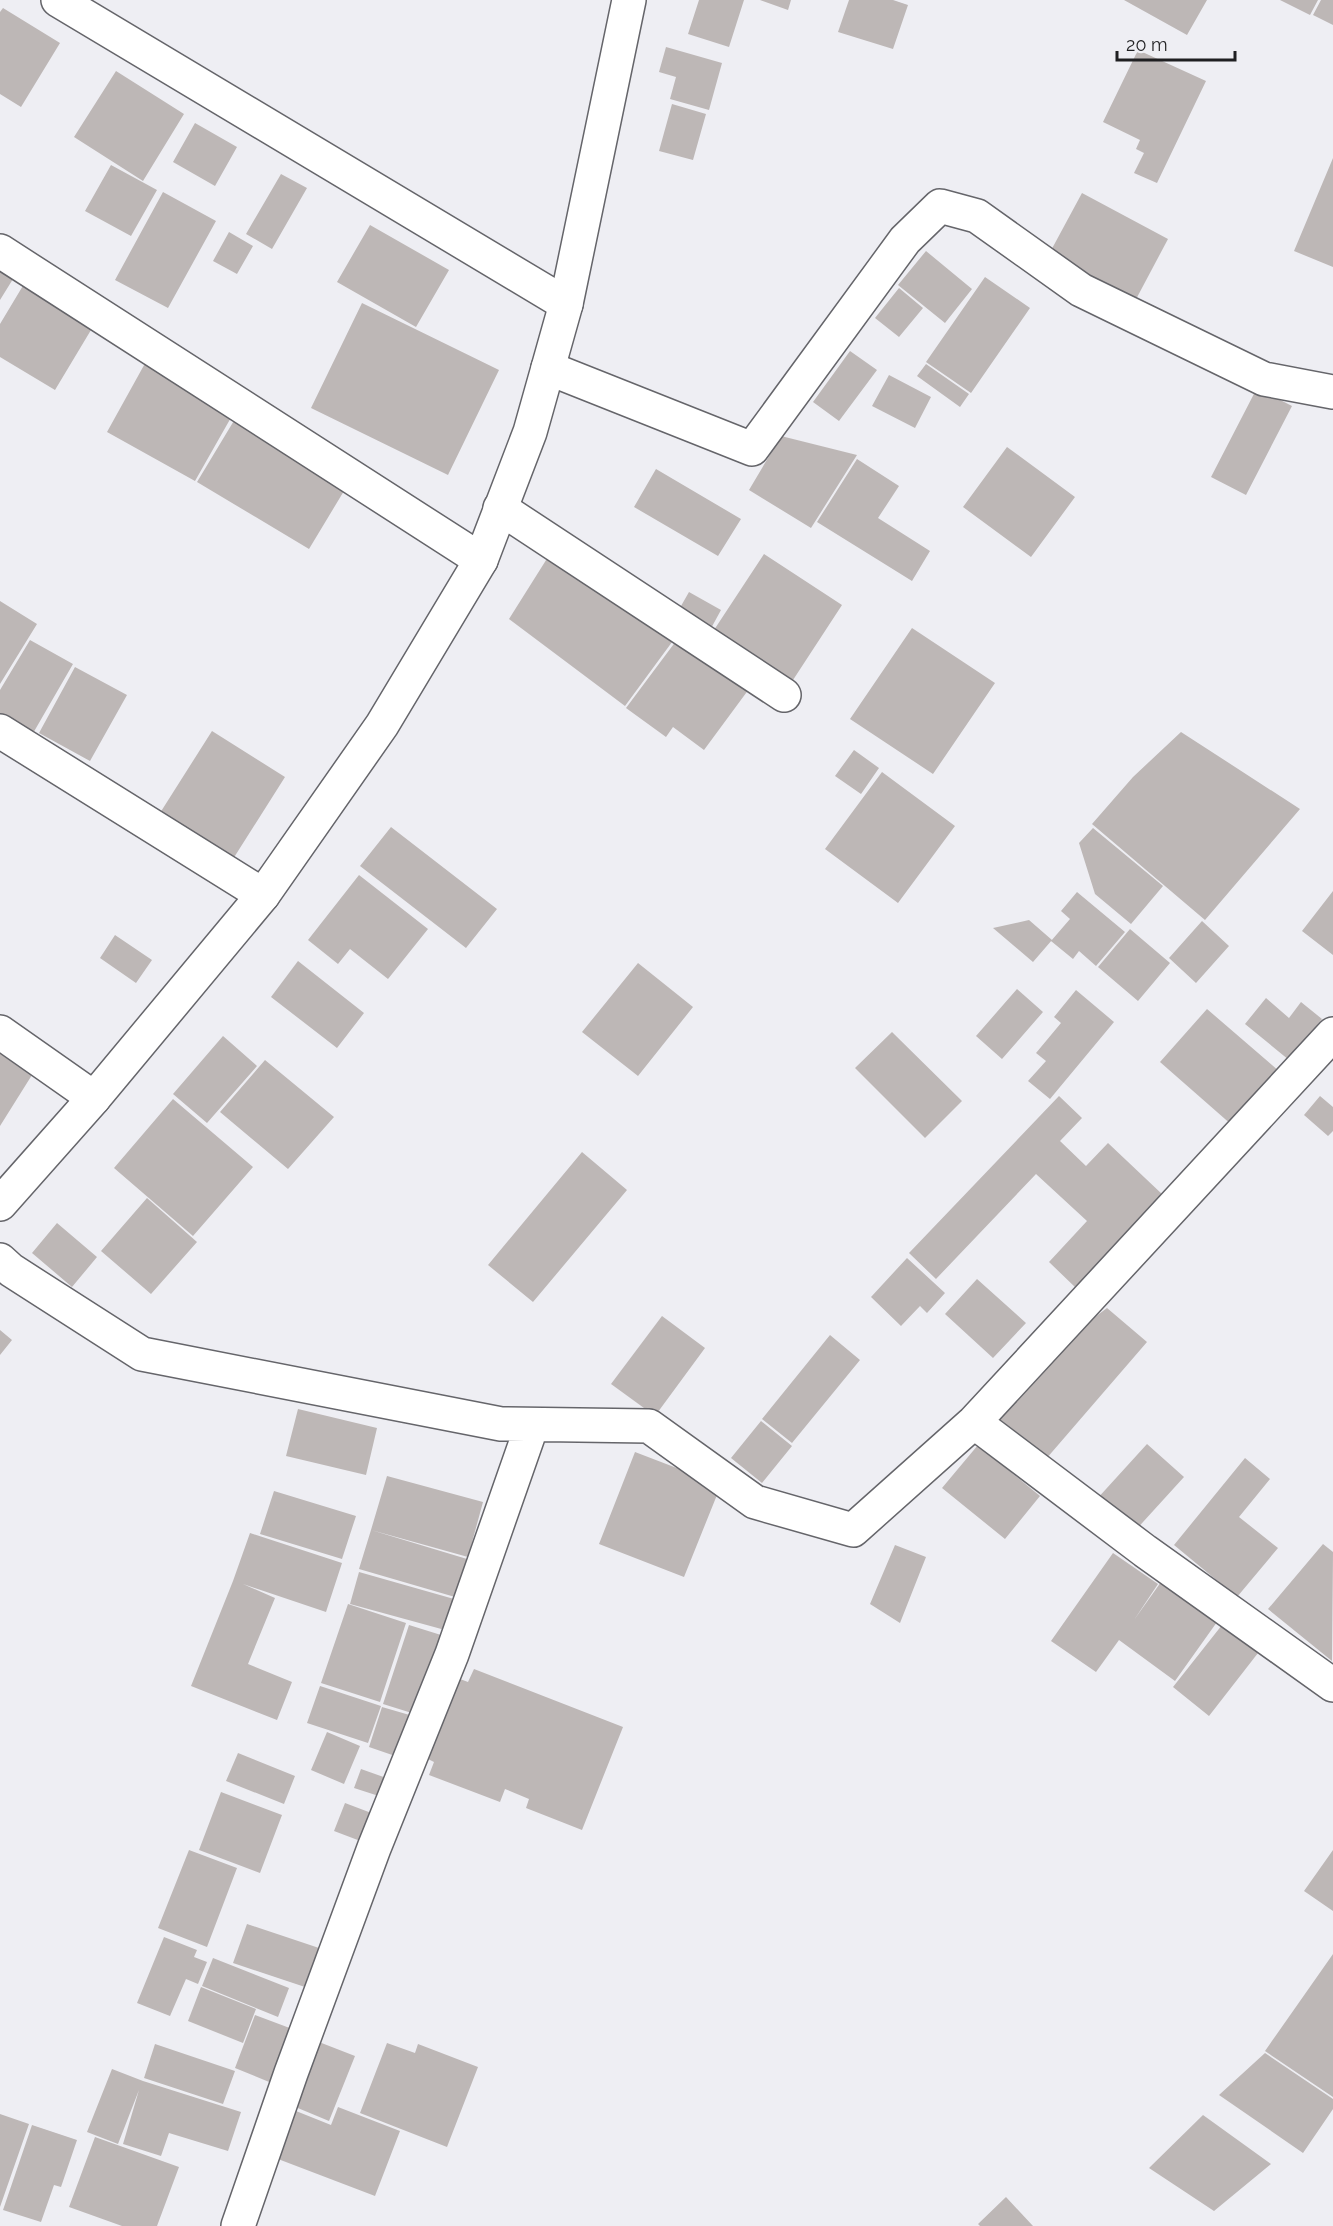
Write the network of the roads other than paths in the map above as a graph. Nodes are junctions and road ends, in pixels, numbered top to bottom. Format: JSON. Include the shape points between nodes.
{"nodes":[{"id":1,"x":58,"y":0,"type":"edge"},
{"id":2,"x":629,"y":0,"type":"edge"},
{"id":3,"x":0,"y":251,"type":"edge"},
{"id":4,"x":566,"y":304,"type":"junction"},
{"id":5,"x":548,"y":368,"type":"junction"},
{"id":6,"x":1333,"y":392,"type":"edge"},
{"id":7,"x":500,"y":508,"type":"junction"},
{"id":8,"x":481,"y":560,"type":"junction"},
{"id":9,"x":784,"y":695,"type":"dead end"},
{"id":10,"x":0,"y":731,"type":"edge"},
{"id":11,"x":263,"y":896,"type":"junction"},
{"id":12,"x":0,"y":1032,"type":"edge"},
{"id":13,"x":1333,"y":1034,"type":"edge"},
{"id":14,"x":94,"y":1098,"type":"junction"},
{"id":15,"x":0,"y":1204,"type":"edge"},
{"id":16,"x":0,"y":1260,"type":"edge"},
{"id":17,"x":974,"y":1422,"type":"junction"},
{"id":18,"x":532,"y":1425,"type":"junction"},
{"id":19,"x":1333,"y":1685,"type":"edge"},
{"id":20,"x":238,"y":2226,"type":"edge"}],
"edges":[{"from":1,"to":4,"type":"street"},
{"from":2,"to":4,"type":"street"},
{"from":3,"to":8,"type":"street"},
{"from":4,"to":5,"type":"street"},
{"from":5,"to":6,"type":"street","via":[[752,449],[905,240],[940,206],[977,216],[1081,290],[1264,379]]},
{"from":5,"to":7,"type":"street","via":[[530,432]]},
{"from":7,"to":8,"type":"street"},
{"from":7,"to":9,"type":"street"},
{"from":8,"to":11,"type":"street","via":[[382,725]]},
{"from":10,"to":11,"type":"street"},
{"from":11,"to":14,"type":"street"},
{"from":12,"to":14,"type":"street"},
{"from":13,"to":17,"type":"street"},
{"from":14,"to":15,"type":"street"},
{"from":16,"to":18,"type":"street","via":[[142,1354],[501,1424]]},
{"from":17,"to":18,"type":"street","via":[[853,1530],[755,1502],[649,1426]]},
{"from":17,"to":19,"type":"street","via":[[1145,1551]]},
{"from":18,"to":20,"type":"street","via":[[452,1654],[374,1848]]}]}
